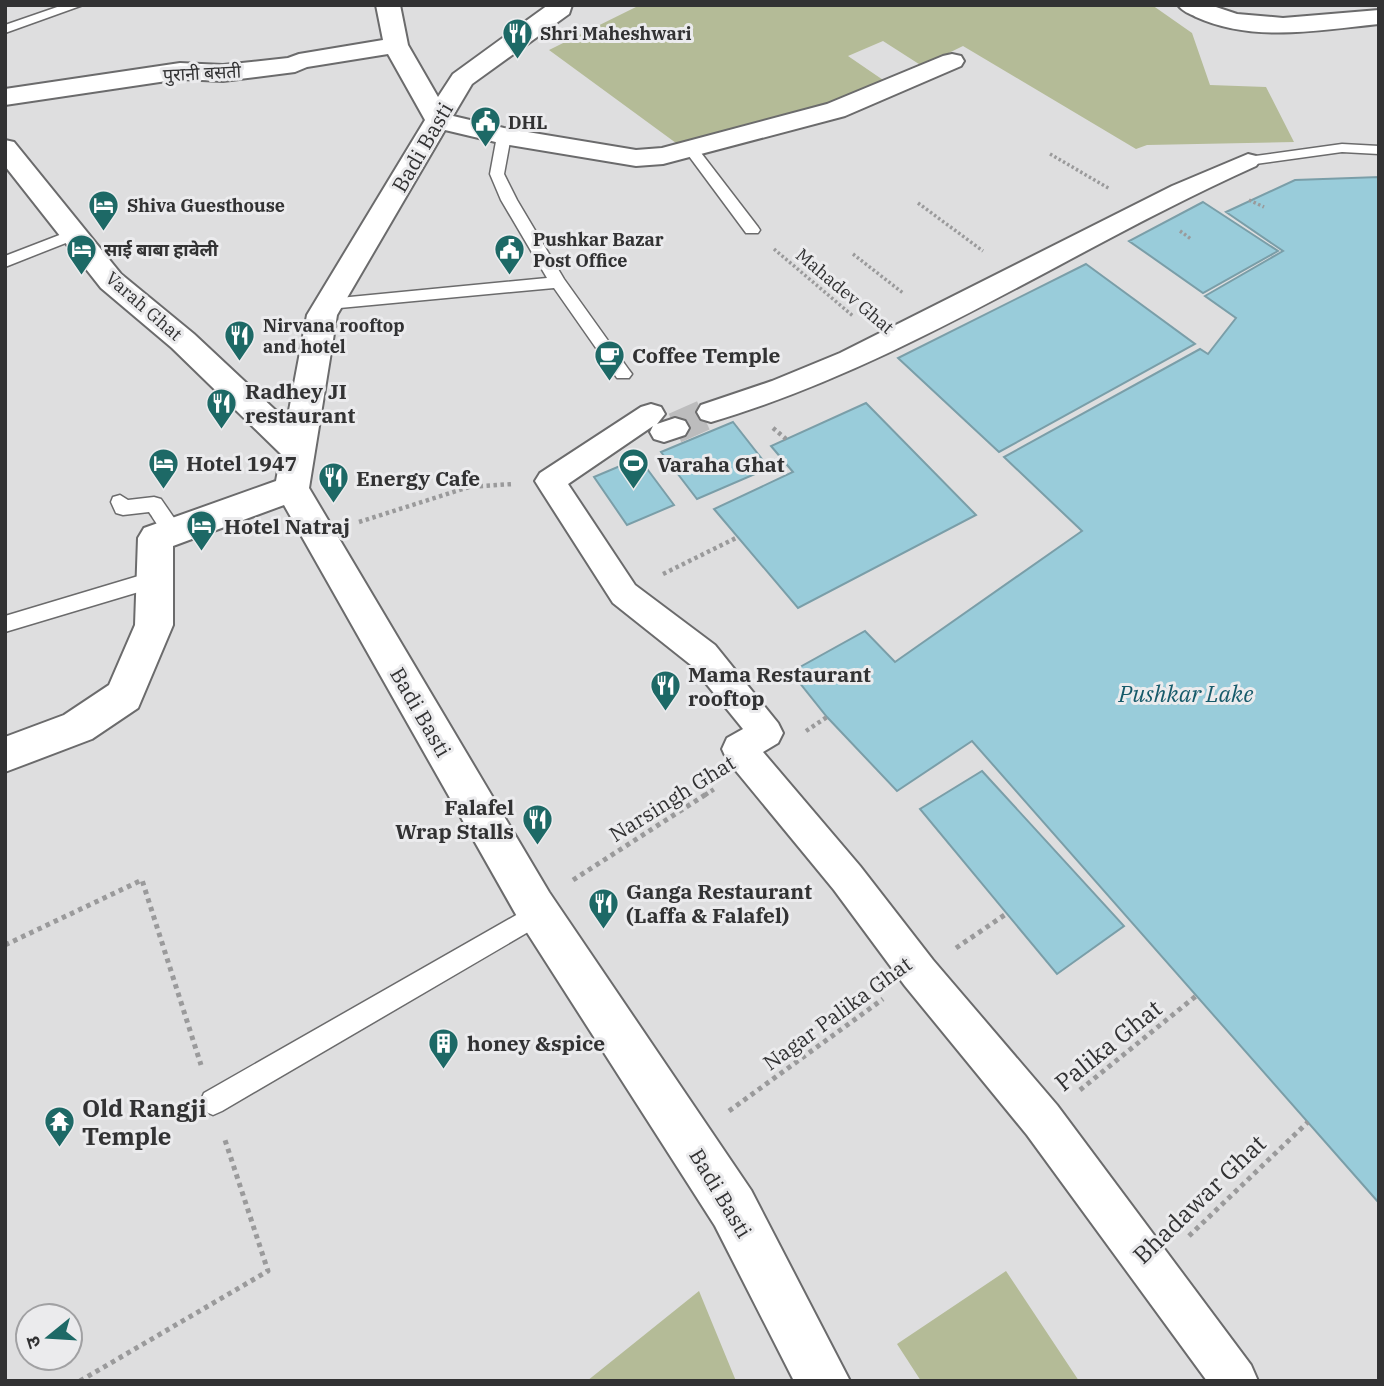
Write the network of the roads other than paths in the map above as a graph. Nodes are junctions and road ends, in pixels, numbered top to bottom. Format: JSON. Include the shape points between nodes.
{"nodes":[{"id":1,"x":77,"y":5,"type":"edge"},
{"id":2,"x":388,"y":5,"type":"edge"},
{"id":3,"x":1190,"y":5,"type":"edge"},
{"id":4,"x":565,"y":6,"type":"edge"},
{"id":5,"x":59,"y":8,"type":"edge"},
{"id":6,"x":1379,"y":17,"type":"edge"},
{"id":7,"x":5,"y":29,"type":"edge"},
{"id":8,"x":397,"y":45,"type":"junction"},
{"id":9,"x":952,"y":61,"type":"dead end"},
{"id":10,"x":5,"y":97,"type":"edge"},
{"id":11,"x":438,"y":120,"type":"junction"},
{"id":12,"x":504,"y":136,"type":"junction"},
{"id":13,"x":5,"y":148,"type":"edge"},
{"id":14,"x":690,"y":148,"type":"junction"},
{"id":15,"x":1379,"y":150,"type":"edge"},
{"id":16,"x":1248,"y":161,"type":"joint"},
{"id":17,"x":752,"y":230,"type":"road end"},
{"id":18,"x":75,"y":234,"type":"junction"},
{"id":19,"x":5,"y":262,"type":"edge"},
{"id":20,"x":558,"y":282,"type":"junction"},
{"id":21,"x":329,"y":304,"type":"junction"},
{"id":22,"x":623,"y":374,"type":"dead end"},
{"id":23,"x":711,"y":412,"type":"tunnel mouth"},
{"id":24,"x":663,"y":424,"type":"tunnel mouth"},
{"id":25,"x":298,"y":450,"type":"junction"},
{"id":26,"x":292,"y":489,"type":"junction"},
{"id":27,"x":120,"y":502,"type":"dead end"},
{"id":28,"x":173,"y":531,"type":"junction"},
{"id":29,"x":155,"y":579,"type":"junction"},
{"id":30,"x":5,"y":624,"type":"edge"},
{"id":31,"x":5,"y":755,"type":"edge"},
{"id":32,"x":537,"y":910,"type":"junction"},
{"id":33,"x":213,"y":1102,"type":"road end"},
{"id":34,"x":823,"y":1381,"type":"edge"},
{"id":35,"x":1235,"y":1381,"type":"edge"}],
"edges":[{"from":1,"to":5,"type":"lane"},
{"from":2,"to":8,"type":"street"},
{"from":3,"to":6,"type":"street","via":[[1208,16],[1261,27]]},
{"from":4,"to":11,"type":"street","name":"Badi Basti","via":[[462,79]]},
{"from":5,"to":7,"type":"lane"},
{"from":8,"to":10,"type":"street","name":"पुरानी बसती","via":[[295,65],[223,73],[180,71]]},
{"from":8,"to":11,"type":"street"},
{"from":9,"to":14,"type":"street","via":[[836,110]]},
{"from":11,"to":12,"type":"street"},
{"from":11,"to":21,"type":"street","name":"Badi Basti"},
{"from":12,"to":14,"type":"street","via":[[636,158]]},
{"from":12,"to":20,"type":"lane","via":[[497,174]]},
{"from":13,"to":18,"type":"street","name":"Varah Ghat"},
{"from":14,"to":17,"type":"lane"},
{"from":15,"to":16,"type":"lane","via":[[1342,148]]},
{"from":16,"to":23,"type":"street","via":[[1144,208],[886,345]]},
{"from":18,"to":19,"type":"lane"},
{"from":18,"to":25,"type":"street","name":"Varah Ghat","via":[[111,281],[183,341]]},
{"from":20,"to":21,"type":"lane"},
{"from":20,"to":22,"type":"lane"},
{"from":21,"to":25,"type":"street","name":"Badi Basti","via":[[322,315]]},
{"from":24,"to":35,"type":"street","via":[[550,481],[624,594],[703,655],[766,733],[739,749],[1041,1121]]},
{"from":25,"to":26,"type":"street","name":"Badi Basti"},
{"from":26,"to":28,"type":"street"},
{"from":26,"to":32,"type":"street","name":"Badi Basti"},
{"from":27,"to":28,"type":"lane","via":[[123,509],[154,504]]},
{"from":28,"to":29,"type":"street","via":[[156,538]]},
{"from":29,"to":30,"type":"lane"},
{"from":29,"to":31,"type":"street","via":[[154,625],[124,696],[78,727]]},
{"from":32,"to":33,"type":"lane"},
{"from":32,"to":34,"type":"street","name":"Badi Basti","via":[[733,1208]]}]}
